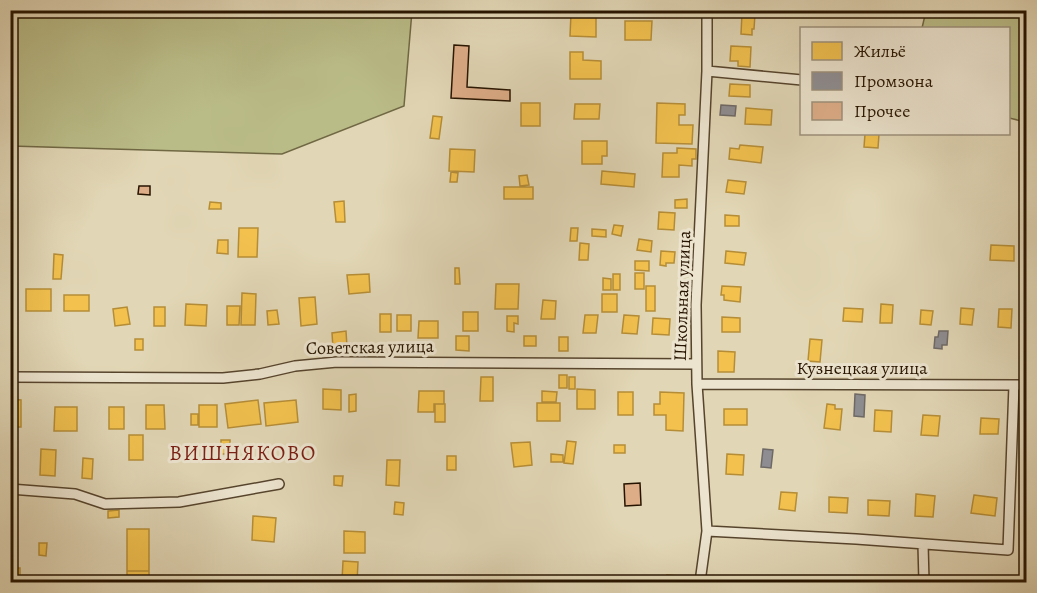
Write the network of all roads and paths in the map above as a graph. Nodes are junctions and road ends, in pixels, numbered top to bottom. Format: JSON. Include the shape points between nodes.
{"nodes":[{"id":1,"x":707,"y":10,"type":"edge"},
{"id":2,"x":707,"y":71,"type":"junction"},
{"id":3,"x":800,"y":80,"type":"edge"},
{"id":4,"x":696,"y":364,"type":"junction"},
{"id":5,"x":10,"y":377,"type":"edge"},
{"id":6,"x":697,"y":384,"type":"junction"},
{"id":7,"x":1014,"y":385,"type":"junction"},
{"id":8,"x":1026,"y":385,"type":"edge"},
{"id":9,"x":279,"y":484,"type":"dead end"},
{"id":10,"x":10,"y":489,"type":"edge"},
{"id":11,"x":706,"y":531,"type":"junction"},
{"id":12,"x":923,"y":544,"type":"junction"},
{"id":13,"x":700,"y":582,"type":"edge"},
{"id":14,"x":924,"y":582,"type":"edge"}],
"edges":[{"from":1,"to":2,"type":"street","name":"Школьная улица"},
{"from":2,"to":3,"type":"street"},
{"from":2,"to":4,"type":"street","name":"Школьная улица"},
{"from":4,"to":5,"type":"street","name":"Советская улица","via":[[337,362],[224,378]]},
{"from":4,"to":6,"type":"street","name":"Школьная улица"},
{"from":6,"to":7,"type":"street","name":"Кузнецкая улица"},
{"from":6,"to":11,"type":"street","name":"Школьная улица"},
{"from":7,"to":8,"type":"street","name":"Кузнецкая улица"},
{"from":7,"to":12,"type":"street","via":[[1008,550]]},
{"from":9,"to":10,"type":"street","via":[[179,502],[105,504],[75,494]]},
{"from":11,"to":12,"type":"street"},
{"from":11,"to":13,"type":"street","name":"Школьная улица"},
{"from":12,"to":14,"type":"street"}]}
